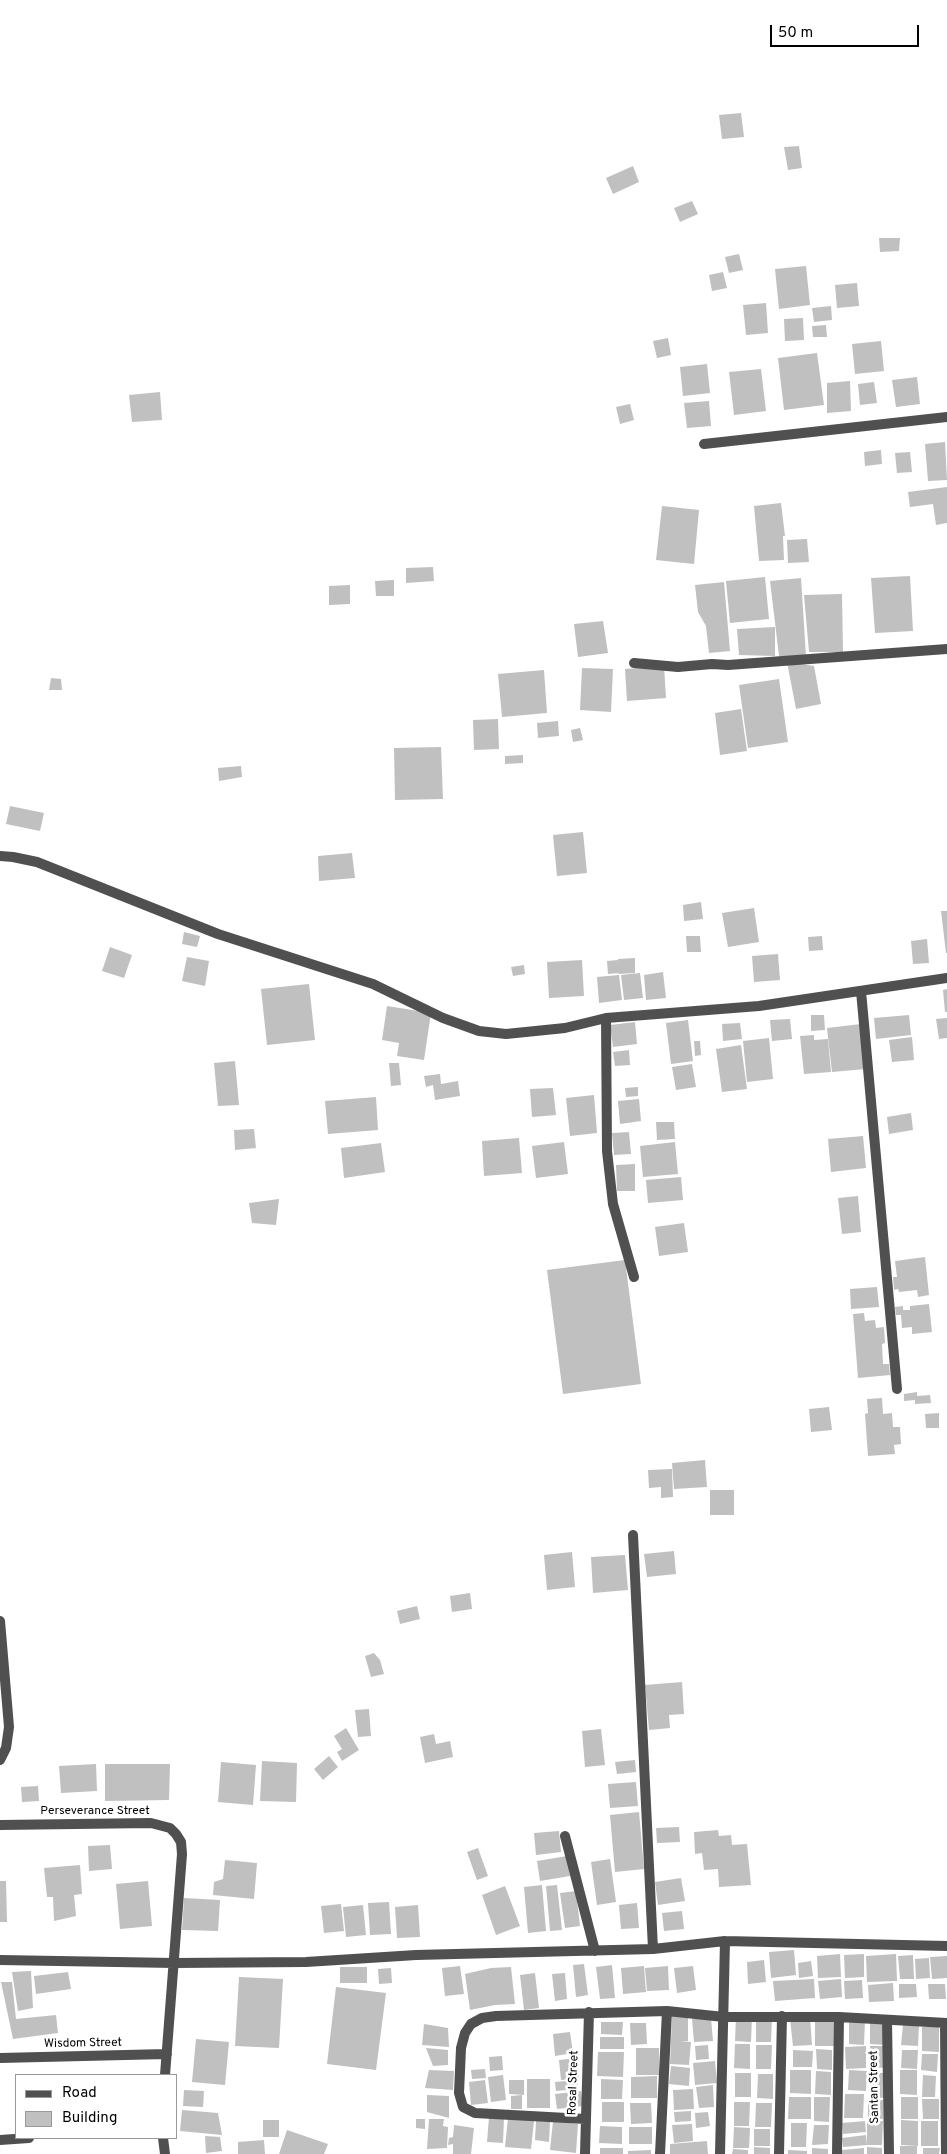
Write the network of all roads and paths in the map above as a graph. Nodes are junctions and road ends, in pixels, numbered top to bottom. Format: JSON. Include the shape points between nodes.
{"nodes":[{"id":1,"x":947,"y":417,"type":"edge"},
{"id":2,"x":704,"y":444,"type":"dead end"},
{"id":3,"x":947,"y":649,"type":"edge"},
{"id":4,"x":634,"y":662,"type":"dead end"},
{"id":5,"x":0,"y":856,"type":"edge"},
{"id":6,"x":947,"y":978,"type":"edge"},
{"id":7,"x":861,"y":991,"type":"junction"},
{"id":8,"x":606,"y":1018,"type":"junction"},
{"id":9,"x":634,"y":1277,"type":"dead end"},
{"id":10,"x":897,"y":1389,"type":"dead end"},
{"id":11,"x":633,"y":1535,"type":"dead end"},
{"id":12,"x":0,"y":1621,"type":"edge"},
{"id":13,"x":0,"y":1760,"type":"edge"},
{"id":14,"x":0,"y":1825,"type":"edge"},
{"id":15,"x":565,"y":1836,"type":"dead end"},
{"id":16,"x":725,"y":1941,"type":"junction"},
{"id":17,"x":947,"y":1946,"type":"edge"},
{"id":18,"x":653,"y":1949,"type":"junction"},
{"id":19,"x":595,"y":1951,"type":"junction"},
{"id":20,"x":0,"y":1960,"type":"edge"},
{"id":21,"x":174,"y":1964,"type":"junction"},
{"id":22,"x":589,"y":2012,"type":"junction"},
{"id":23,"x":667,"y":2012,"type":"junction"},
{"id":24,"x":782,"y":2016,"type":"junction"},
{"id":25,"x":724,"y":2017,"type":"junction"},
{"id":26,"x":839,"y":2017,"type":"junction"},
{"id":27,"x":887,"y":2020,"type":"junction"},
{"id":28,"x":946,"y":2023,"type":"edge"},
{"id":29,"x":167,"y":2054,"type":"junction"},
{"id":30,"x":0,"y":2058,"type":"edge"},
{"id":31,"x":165,"y":2074,"type":"edge"},
{"id":32,"x":585,"y":2119,"type":"junction"},
{"id":33,"x":15,"y":2139,"type":"edge"},
{"id":34,"x":163,"y":2139,"type":"edge"},
{"id":35,"x":0,"y":2140,"type":"edge"},
{"id":36,"x":165,"y":2154,"type":"edge"},
{"id":37,"x":585,"y":2154,"type":"edge"},
{"id":38,"x":660,"y":2154,"type":"edge"},
{"id":39,"x":720,"y":2154,"type":"edge"},
{"id":40,"x":779,"y":2154,"type":"edge"},
{"id":41,"x":837,"y":2154,"type":"edge"},
{"id":42,"x":889,"y":2154,"type":"edge"},
{"id":43,"x":946,"y":2154,"type":"edge"}],
"edges":[{"from":1,"to":2,"type":"street"},
{"from":3,"to":4,"type":"street","via":[[678,668]]},
{"from":5,"to":8,"type":"street","via":[[37,862],[218,934],[373,984],[443,1018],[479,1031],[529,1032],[565,1028]]},
{"from":6,"to":7,"type":"street"},
{"from":7,"to":8,"type":"street","via":[[759,1006]]},
{"from":7,"to":10,"type":"street"},
{"from":8,"to":9,"type":"street","via":[[607,1151],[613,1204]]},
{"from":11,"to":18,"type":"street"},
{"from":12,"to":13,"type":"street","via":[[9,1727],[6,1748]]},
{"from":14,"to":21,"type":"street","name":"Perseverance Street","via":[[151,1823],[170,1828],[180,1842],[182,1854]]},
{"from":15,"to":19,"type":"street"},
{"from":16,"to":17,"type":"street"},
{"from":16,"to":18,"type":"street"},
{"from":16,"to":25,"type":"street"},
{"from":18,"to":19,"type":"street"},
{"from":19,"to":21,"type":"street"},
{"from":20,"to":21,"type":"street"},
{"from":21,"to":29,"type":"street"},
{"from":22,"to":23,"type":"street"},
{"from":22,"to":32,"type":"street","name":"Rosal Street"},
{"from":22,"to":32,"type":"street","via":[[496,2016],[471,2024],[461,2048],[459,2094],[463,2107],[475,2113]]},
{"from":23,"to":25,"type":"street"},
{"from":23,"to":38,"type":"street"},
{"from":24,"to":25,"type":"street"},
{"from":24,"to":26,"type":"street"},
{"from":24,"to":40,"type":"street"},
{"from":25,"to":39,"type":"street"},
{"from":26,"to":27,"type":"street"},
{"from":26,"to":41,"type":"street"},
{"from":27,"to":28,"type":"street"},
{"from":27,"to":42,"type":"street","name":"Santan Street"},
{"from":28,"to":43,"type":"street"},
{"from":29,"to":30,"type":"street","name":"Wisdom Street"},
{"from":29,"to":31,"type":"street"},
{"from":32,"to":37,"type":"street","name":"Rosal Street"},
{"from":33,"to":35,"type":"street"},
{"from":34,"to":36,"type":"street"}]}
